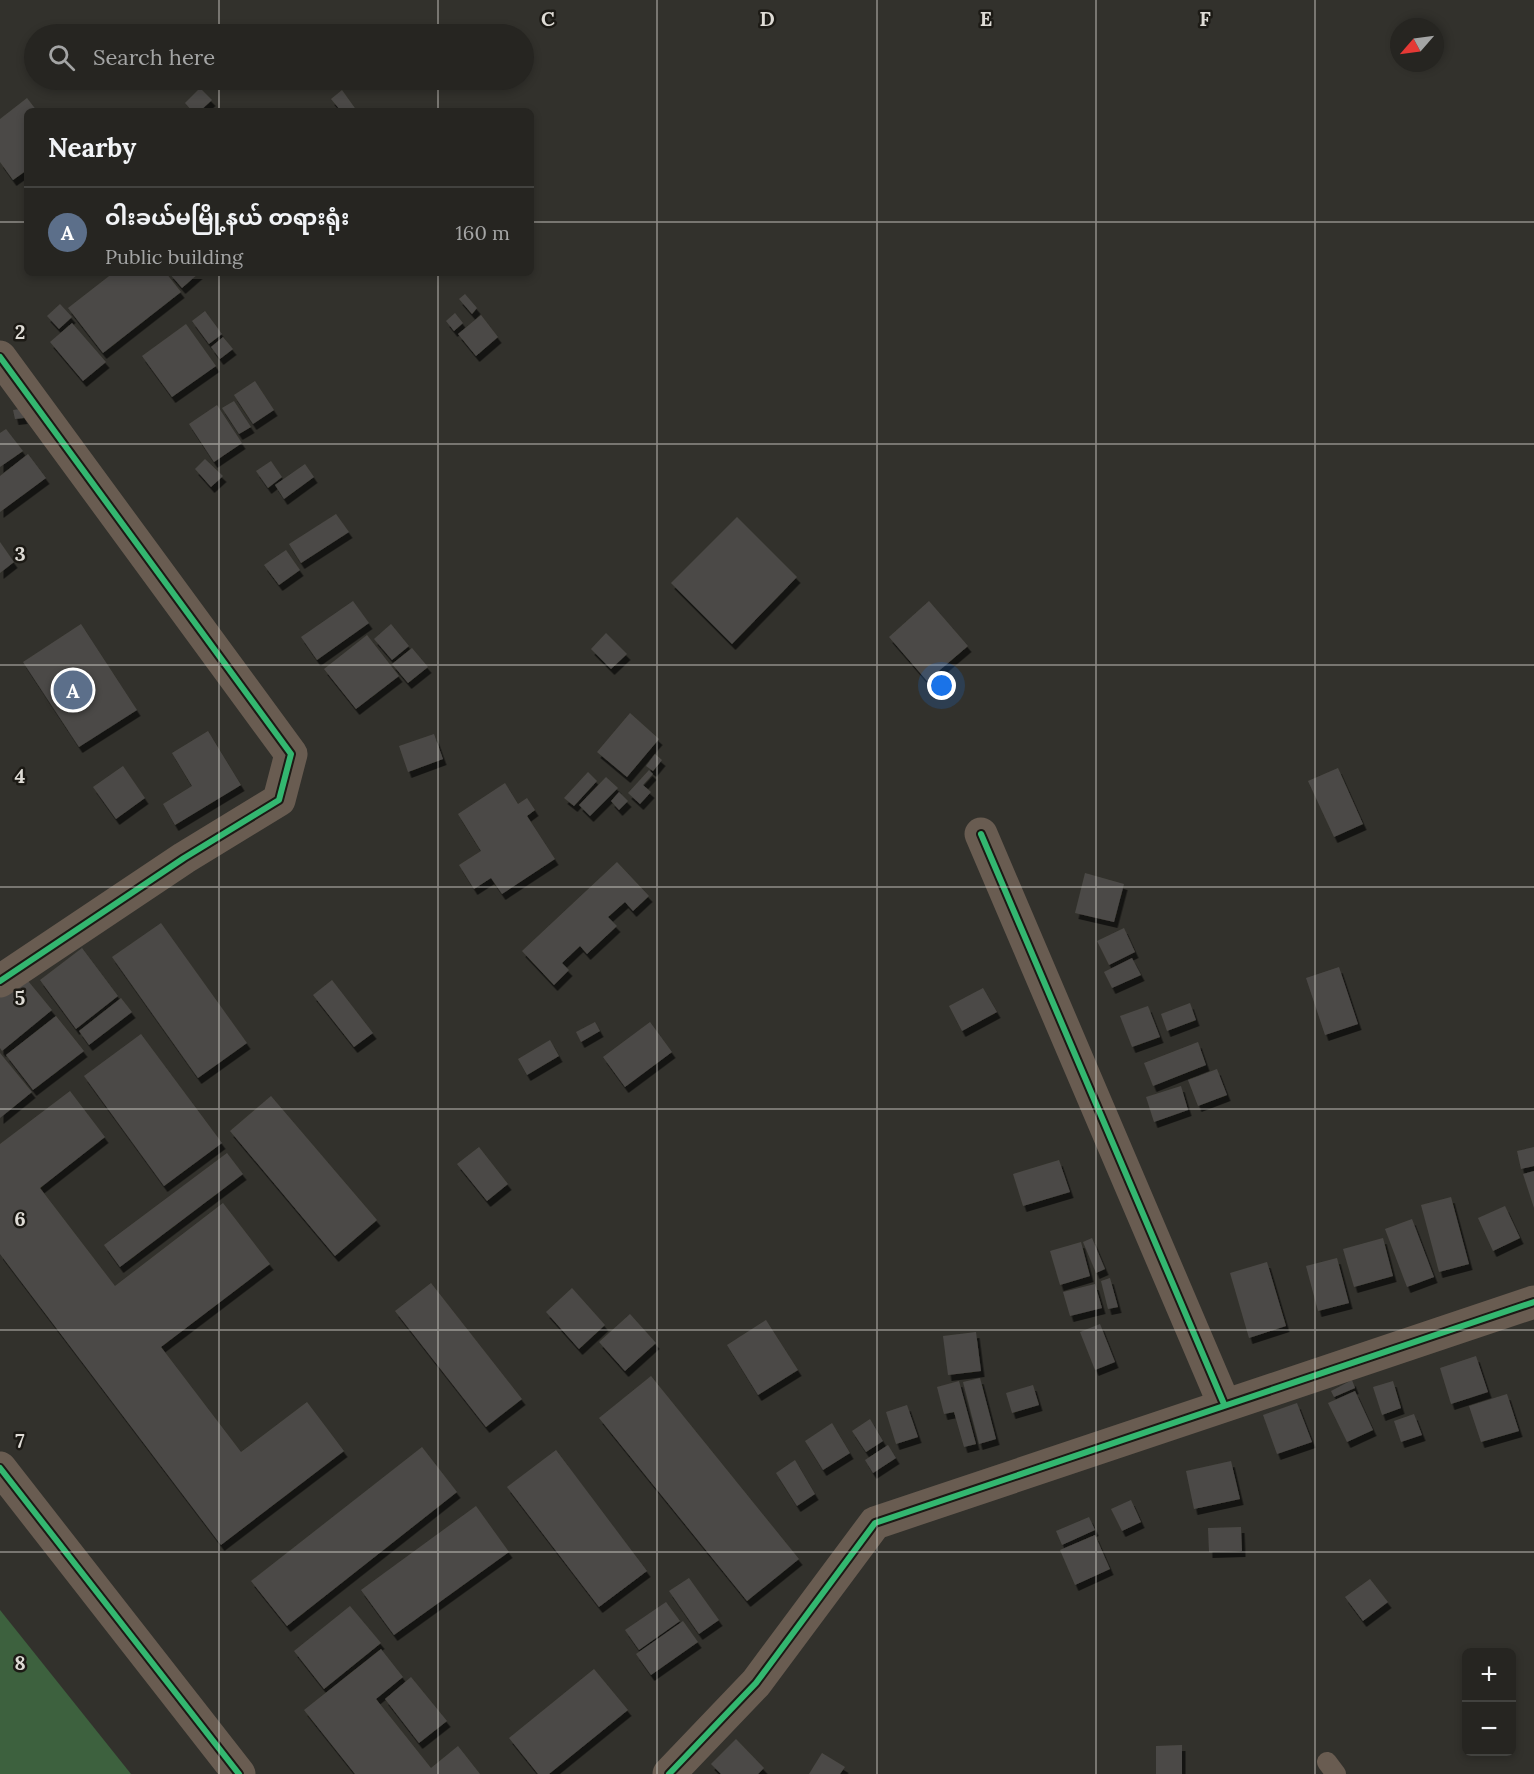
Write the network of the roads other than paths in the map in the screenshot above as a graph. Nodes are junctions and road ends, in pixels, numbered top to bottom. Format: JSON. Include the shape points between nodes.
{"nodes":[{"id":1,"x":0,"y":357,"type":"edge"},
{"id":2,"x":981,"y":834,"type":"dead end"},
{"id":3,"x":0,"y":981,"type":"edge"},
{"id":4,"x":1534,"y":1302,"type":"edge"},
{"id":5,"x":1224,"y":1404,"type":"junction"},
{"id":6,"x":0,"y":1468,"type":"edge"},
{"id":7,"x":238,"y":1774,"type":"edge"},
{"id":8,"x":669,"y":1774,"type":"edge"}],
"edges":[{"from":1,"to":3,"type":"street","via":[[291,754],[279,800],[184,858]]},
{"from":2,"to":5,"type":"street"},
{"from":4,"to":5,"type":"street"},
{"from":5,"to":8,"type":"street","via":[[875,1523],[756,1683]]},
{"from":6,"to":7,"type":"street"}]}
